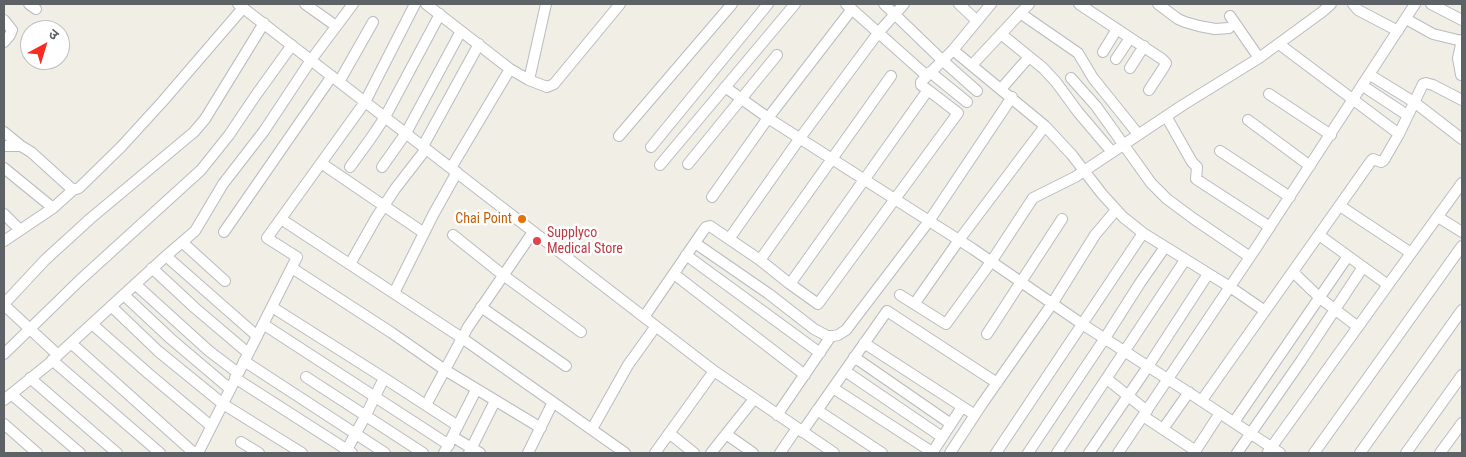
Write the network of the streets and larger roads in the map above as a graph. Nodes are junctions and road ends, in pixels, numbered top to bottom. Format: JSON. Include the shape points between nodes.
{"nodes":[{"id":1,"x":305,"y":4,"type":"edge"},
{"id":2,"x":352,"y":4,"type":"edge"},
{"id":3,"x":415,"y":4,"type":"edge"},
{"id":4,"x":426,"y":4,"type":"edge"},
{"id":5,"x":546,"y":4,"type":"edge"},
{"id":6,"x":620,"y":4,"type":"edge"},
{"id":7,"x":732,"y":4,"type":"edge"},
{"id":8,"x":768,"y":4,"type":"edge"},
{"id":9,"x":795,"y":4,"type":"edge"},
{"id":10,"x":884,"y":4,"type":"edge"},
{"id":11,"x":904,"y":4,"type":"edge"},
{"id":12,"x":959,"y":4,"type":"edge"},
{"id":13,"x":991,"y":4,"type":"edge"},
{"id":14,"x":1029,"y":4,"type":"edge"},
{"id":15,"x":1079,"y":4,"type":"edge"},
{"id":16,"x":1158,"y":4,"type":"edge"},
{"id":17,"x":1330,"y":4,"type":"edge"},
{"id":18,"x":1353,"y":4,"type":"edge"},
{"id":19,"x":1415,"y":4,"type":"edge"},
{"id":20,"x":1430,"y":4,"type":"edge"},
{"id":21,"x":241,"y":6,"type":"edge"},
{"id":22,"x":849,"y":6,"type":"edge"},
{"id":23,"x":1020,"y":13,"type":"junction"},
{"id":24,"x":440,"y":14,"type":"junction"},
{"id":25,"x":895,"y":14,"type":"junction"},
{"id":26,"x":1230,"y":16,"type":"dead end"},
{"id":27,"x":1406,"y":19,"type":"junction"},
{"id":28,"x":4,"y":20,"type":"edge"},
{"id":29,"x":1462,"y":20,"type":"edge"},
{"id":30,"x":976,"y":21,"type":"junction"},
{"id":31,"x":372,"y":22,"type":"dead end"},
{"id":32,"x":264,"y":24,"type":"junction"},
{"id":33,"x":336,"y":26,"type":"junction"},
{"id":34,"x":1229,"y":28,"type":"dead end"},
{"id":35,"x":1117,"y":29,"type":"junction"},
{"id":36,"x":461,"y":31,"type":"junction"},
{"id":37,"x":1398,"y":31,"type":"junction"},
{"id":38,"x":878,"y":33,"type":"junction"},
{"id":39,"x":1001,"y":34,"type":"junction"},
{"id":40,"x":1130,"y":38,"type":"junction"},
{"id":41,"x":1462,"y":40,"type":"edge"},
{"id":42,"x":4,"y":42,"type":"edge"},
{"id":43,"x":479,"y":44,"type":"junction"},
{"id":44,"x":1279,"y":44,"type":"junction"},
{"id":45,"x":292,"y":46,"type":"junction"},
{"id":46,"x":1144,"y":46,"type":"junction"},
{"id":47,"x":953,"y":50,"type":"junction"},
{"id":48,"x":1103,"y":52,"type":"dead end"},
{"id":49,"x":777,"y":55,"type":"dead end"},
{"id":50,"x":1029,"y":57,"type":"junction"},
{"id":51,"x":1259,"y":58,"type":"junction"},
{"id":52,"x":1116,"y":59,"type":"dead end"},
{"id":53,"x":311,"y":60,"type":"junction"},
{"id":54,"x":942,"y":60,"type":"junction"},
{"id":55,"x":972,"y":65,"type":"junction"},
{"id":56,"x":510,"y":68,"type":"junction"},
{"id":57,"x":1130,"y":68,"type":"dead end"},
{"id":58,"x":928,"y":74,"type":"junction"},
{"id":59,"x":1370,"y":75,"type":"junction"},
{"id":60,"x":1461,"y":75,"type":"dead end"},
{"id":61,"x":890,"y":76,"type":"dead end"},
{"id":62,"x":1071,"y":78,"type":"dead end"},
{"id":63,"x":336,"y":79,"type":"junction"},
{"id":64,"x":988,"y":79,"type":"junction"},
{"id":65,"x":529,"y":80,"type":"junction"},
{"id":66,"x":1363,"y":86,"type":"junction"},
{"id":67,"x":725,"y":87,"type":"junction"},
{"id":68,"x":1001,"y":89,"type":"junction"},
{"id":69,"x":928,"y":90,"type":"junction"},
{"id":70,"x":1149,"y":90,"type":"dead end"},
{"id":71,"x":977,"y":91,"type":"junction"},
{"id":72,"x":1269,"y":94,"type":"dead end"},
{"id":73,"x":1012,"y":97,"type":"junction"},
{"id":74,"x":741,"y":100,"type":"junction"},
{"id":75,"x":1354,"y":100,"type":"junction"},
{"id":76,"x":1462,"y":100,"type":"edge"},
{"id":77,"x":365,"y":102,"type":"junction"},
{"id":78,"x":968,"y":102,"type":"junction"},
{"id":79,"x":1414,"y":102,"type":"junction"},
{"id":80,"x":958,"y":113,"type":"junction"},
{"id":81,"x":1407,"y":115,"type":"junction"},
{"id":82,"x":1166,"y":116,"type":"junction"},
{"id":83,"x":385,"y":117,"type":"junction"},
{"id":84,"x":768,"y":118,"type":"junction"},
{"id":85,"x":1248,"y":120,"type":"dead end"},
{"id":86,"x":1045,"y":126,"type":"junction"},
{"id":87,"x":4,"y":132,"type":"edge"},
{"id":88,"x":406,"y":133,"type":"junction"},
{"id":89,"x":1138,"y":134,"type":"junction"},
{"id":90,"x":1398,"y":134,"type":"junction"},
{"id":91,"x":1331,"y":135,"type":"junction"},
{"id":92,"x":619,"y":136,"type":"dead end"},
{"id":93,"x":800,"y":138,"type":"junction"},
{"id":94,"x":1462,"y":139,"type":"edge"},
{"id":95,"x":1123,"y":144,"type":"junction"},
{"id":96,"x":4,"y":146,"type":"edge"},
{"id":97,"x":21,"y":146,"type":"junction"},
{"id":98,"x":650,"y":146,"type":"dead end"},
{"id":99,"x":424,"y":147,"type":"junction"},
{"id":100,"x":1220,"y":151,"type":"dead end"},
{"id":101,"x":1112,"y":152,"type":"junction"},
{"id":102,"x":832,"y":159,"type":"junction"},
{"id":103,"x":321,"y":164,"type":"junction"},
{"id":104,"x":688,"y":164,"type":"dead end"},
{"id":105,"x":660,"y":165,"type":"dead end"},
{"id":106,"x":1310,"y":166,"type":"junction"},
{"id":107,"x":350,"y":167,"type":"dead end"},
{"id":108,"x":382,"y":167,"type":"dead end"},
{"id":109,"x":4,"y":168,"type":"edge"},
{"id":110,"x":454,"y":170,"type":"junction"},
{"id":111,"x":1083,"y":171,"type":"junction"},
{"id":112,"x":865,"y":180,"type":"junction"},
{"id":113,"x":1462,"y":183,"type":"edge"},
{"id":114,"x":73,"y":190,"type":"junction"},
{"id":115,"x":712,"y":197,"type":"dead end"},
{"id":116,"x":1290,"y":197,"type":"junction"},
{"id":117,"x":895,"y":200,"type":"junction"},
{"id":118,"x":384,"y":206,"type":"junction"},
{"id":119,"x":1340,"y":206,"type":"junction"},
{"id":120,"x":53,"y":208,"type":"junction"},
{"id":121,"x":1116,"y":210,"type":"junction"},
{"id":122,"x":4,"y":214,"type":"edge"},
{"id":123,"x":1438,"y":216,"type":"junction"},
{"id":124,"x":281,"y":219,"type":"junction"},
{"id":125,"x":1062,"y":219,"type":"dead end"},
{"id":126,"x":928,"y":221,"type":"junction"},
{"id":127,"x":1270,"y":227,"type":"junction"},
{"id":128,"x":20,"y":230,"type":"junction"},
{"id":129,"x":224,"y":232,"type":"dead end"},
{"id":130,"x":533,"y":232,"type":"junction"},
{"id":131,"x":1462,"y":232,"type":"edge"},
{"id":132,"x":424,"y":233,"type":"junction"},
{"id":133,"x":1143,"y":233,"type":"junction"},
{"id":134,"x":453,"y":235,"type":"dead end"},
{"id":135,"x":1319,"y":236,"type":"junction"},
{"id":136,"x":729,"y":239,"type":"junction"},
{"id":137,"x":958,"y":240,"type":"junction"},
{"id":138,"x":4,"y":242,"type":"edge"},
{"id":139,"x":182,"y":242,"type":"junction"},
{"id":140,"x":695,"y":243,"type":"junction"},
{"id":141,"x":1462,"y":246,"type":"edge"},
{"id":142,"x":1165,"y":247,"type":"junction"},
{"id":143,"x":1411,"y":253,"type":"junction"},
{"id":144,"x":686,"y":255,"type":"junction"},
{"id":145,"x":166,"y":256,"type":"junction"},
{"id":146,"x":1348,"y":256,"type":"junction"},
{"id":147,"x":1250,"y":257,"type":"junction"},
{"id":148,"x":760,"y":260,"type":"junction"},
{"id":149,"x":1185,"y":260,"type":"junction"},
{"id":150,"x":991,"y":262,"type":"junction"},
{"id":151,"x":350,"y":264,"type":"junction"},
{"id":152,"x":1363,"y":267,"type":"junction"},
{"id":153,"x":152,"y":268,"type":"junction"},
{"id":154,"x":292,"y":268,"type":"junction"},
{"id":155,"x":1293,"y":272,"type":"junction"},
{"id":156,"x":674,"y":274,"type":"junction"},
{"id":157,"x":1208,"y":274,"type":"junction"},
{"id":158,"x":503,"y":275,"type":"junction"},
{"id":159,"x":225,"y":281,"type":"dead end"},
{"id":160,"x":1020,"y":282,"type":"junction"},
{"id":161,"x":135,"y":284,"type":"junction"},
{"id":162,"x":790,"y":284,"type":"junction"},
{"id":163,"x":1388,"y":285,"type":"junction"},
{"id":164,"x":1230,"y":287,"type":"junction"},
{"id":165,"x":394,"y":293,"type":"junction"},
{"id":166,"x":124,"y":295,"type":"junction"},
{"id":167,"x":900,"y":295,"type":"dead end"},
{"id":168,"x":1320,"y":298,"type":"junction"},
{"id":169,"x":915,"y":303,"type":"junction"},
{"id":170,"x":1052,"y":304,"type":"junction"},
{"id":171,"x":4,"y":305,"type":"edge"},
{"id":172,"x":111,"y":306,"type":"junction"},
{"id":173,"x":272,"y":307,"type":"junction"},
{"id":174,"x":481,"y":307,"type":"junction"},
{"id":175,"x":1335,"y":309,"type":"junction"},
{"id":176,"x":1462,"y":310,"type":"edge"},
{"id":177,"x":1265,"y":311,"type":"junction"},
{"id":178,"x":644,"y":317,"type":"junction"},
{"id":179,"x":92,"y":324,"type":"junction"},
{"id":180,"x":263,"y":324,"type":"junction"},
{"id":181,"x":1082,"y":324,"type":"junction"},
{"id":182,"x":656,"y":326,"type":"junction"},
{"id":183,"x":1358,"y":327,"type":"junction"},
{"id":184,"x":30,"y":330,"type":"junction"},
{"id":185,"x":581,"y":332,"type":"dead end"},
{"id":186,"x":987,"y":334,"type":"dead end"},
{"id":187,"x":257,"y":336,"type":"junction"},
{"id":188,"x":832,"y":336,"type":"junction"},
{"id":189,"x":462,"y":338,"type":"junction"},
{"id":190,"x":1105,"y":338,"type":"junction"},
{"id":191,"x":71,"y":343,"type":"junction"},
{"id":192,"x":864,"y":343,"type":"junction"},
{"id":193,"x":1125,"y":351,"type":"junction"},
{"id":194,"x":820,"y":352,"type":"junction"},
{"id":195,"x":4,"y":354,"type":"edge"},
{"id":196,"x":246,"y":357,"type":"junction"},
{"id":197,"x":854,"y":357,"type":"junction"},
{"id":198,"x":55,"y":358,"type":"junction"},
{"id":199,"x":566,"y":366,"type":"dead end"},
{"id":200,"x":1148,"y":366,"type":"junction"},
{"id":201,"x":445,"y":370,"type":"junction"},
{"id":202,"x":714,"y":371,"type":"junction"},
{"id":203,"x":845,"y":371,"type":"junction"},
{"id":204,"x":237,"y":375,"type":"junction"},
{"id":205,"x":805,"y":375,"type":"junction"},
{"id":206,"x":1462,"y":375,"type":"edge"},
{"id":207,"x":306,"y":377,"type":"dead end"},
{"id":208,"x":30,"y":378,"type":"junction"},
{"id":209,"x":384,"y":378,"type":"junction"},
{"id":210,"x":1107,"y":379,"type":"junction"},
{"id":211,"x":1168,"y":379,"type":"junction"},
{"id":212,"x":997,"y":383,"type":"junction"},
{"id":213,"x":833,"y":388,"type":"junction"},
{"id":214,"x":230,"y":389,"type":"junction"},
{"id":215,"x":476,"y":390,"type":"junction"},
{"id":216,"x":1189,"y":392,"type":"junction"},
{"id":217,"x":1129,"y":395,"type":"junction"},
{"id":218,"x":375,"y":396,"type":"junction"},
{"id":219,"x":7,"y":397,"type":"edge"},
{"id":220,"x":754,"y":399,"type":"junction"},
{"id":221,"x":1202,"y":400,"type":"junction"},
{"id":222,"x":495,"y":401,"type":"junction"},
{"id":223,"x":553,"y":402,"type":"junction"},
{"id":224,"x":223,"y":404,"type":"junction"},
{"id":225,"x":426,"y":405,"type":"junction"},
{"id":226,"x":962,"y":407,"type":"junction"},
{"id":227,"x":817,"y":410,"type":"junction"},
{"id":228,"x":1145,"y":413,"type":"junction"},
{"id":229,"x":1220,"y":413,"type":"junction"},
{"id":230,"x":777,"y":415,"type":"junction"},
{"id":231,"x":975,"y":415,"type":"junction"},
{"id":232,"x":365,"y":416,"type":"junction"},
{"id":233,"x":1234,"y":422,"type":"junction"},
{"id":234,"x":1462,"y":423,"type":"edge"},
{"id":235,"x":4,"y":424,"type":"edge"},
{"id":236,"x":951,"y":424,"type":"junction"},
{"id":237,"x":211,"y":426,"type":"junction"},
{"id":238,"x":458,"y":426,"type":"junction"},
{"id":239,"x":541,"y":428,"type":"junction"},
{"id":240,"x":592,"y":429,"type":"junction"},
{"id":241,"x":1163,"y":429,"type":"junction"},
{"id":242,"x":800,"y":430,"type":"junction"},
{"id":243,"x":669,"y":433,"type":"junction"},
{"id":244,"x":355,"y":434,"type":"junction"},
{"id":245,"x":726,"y":434,"type":"junction"},
{"id":246,"x":1250,"y":434,"type":"junction"},
{"id":247,"x":942,"y":437,"type":"junction"},
{"id":248,"x":241,"y":442,"type":"dead end"},
{"id":249,"x":448,"y":445,"type":"edge"},
{"id":250,"x":473,"y":451,"type":"edge"},
{"id":251,"x":1273,"y":451,"type":"edge"},
{"id":252,"x":200,"y":452,"type":"edge"},
{"id":253,"x":348,"y":452,"type":"edge"},
{"id":254,"x":830,"y":452,"type":"edge"},
{"id":255,"x":1195,"y":452,"type":"edge"},
{"id":256,"x":37,"y":453,"type":"edge"},
{"id":257,"x":80,"y":453,"type":"edge"},
{"id":258,"x":117,"y":453,"type":"edge"},
{"id":259,"x":160,"y":453,"type":"edge"},
{"id":260,"x":259,"y":453,"type":"edge"},
{"id":261,"x":302,"y":453,"type":"edge"},
{"id":262,"x":385,"y":453,"type":"edge"},
{"id":263,"x":423,"y":453,"type":"edge"},
{"id":264,"x":528,"y":453,"type":"edge"},
{"id":265,"x":625,"y":453,"type":"edge"},
{"id":266,"x":654,"y":453,"type":"edge"},
{"id":267,"x":694,"y":453,"type":"edge"},
{"id":268,"x":711,"y":453,"type":"edge"},
{"id":269,"x":753,"y":453,"type":"edge"},
{"id":270,"x":780,"y":453,"type":"edge"},
{"id":271,"x":882,"y":453,"type":"edge"},
{"id":272,"x":932,"y":453,"type":"edge"},
{"id":273,"x":950,"y":453,"type":"edge"},
{"id":274,"x":996,"y":453,"type":"edge"},
{"id":275,"x":1028,"y":453,"type":"edge"},
{"id":276,"x":1057,"y":453,"type":"edge"},
{"id":277,"x":1089,"y":453,"type":"edge"},
{"id":278,"x":1118,"y":453,"type":"edge"},
{"id":279,"x":1236,"y":453,"type":"edge"},
{"id":280,"x":1314,"y":453,"type":"edge"},
{"id":281,"x":1360,"y":453,"type":"edge"},
{"id":282,"x":1406,"y":453,"type":"edge"},
{"id":283,"x":1440,"y":453,"type":"edge"}],
"edges":[{"from":1,"to":33,"type":"street"},
{"from":2,"to":33,"type":"street"},
{"from":3,"to":77,"type":"street"},
{"from":4,"to":24,"type":"street"},
{"from":5,"to":65,"type":"street"},
{"from":6,"to":65,"type":"street","via":[[554,84],[548,87]]},
{"from":7,"to":92,"type":"street"},
{"from":8,"to":98,"type":"street"},
{"from":9,"to":67,"type":"street"},
{"from":10,"to":25,"type":"street"},
{"from":11,"to":25,"type":"street"},
{"from":12,"to":30,"type":"street"},
{"from":13,"to":30,"type":"street"},
{"from":14,"to":23,"type":"street"},
{"from":15,"to":35,"type":"street"},
{"from":16,"to":34,"type":"street","via":[[1185,22],[1215,29]]},
{"from":17,"to":44,"type":"street"},
{"from":18,"to":37,"type":"street","via":[[1358,10]]},
{"from":19,"to":27,"type":"street"},
{"from":20,"to":29,"type":"street"},
{"from":21,"to":32,"type":"street"},
{"from":21,"to":114,"type":"street","via":[[163,101],[79,188]]},
{"from":22,"to":38,"type":"street"},
{"from":22,"to":84,"type":"street"},
{"from":23,"to":39,"type":"street"},
{"from":23,"to":89,"type":"street","via":[[1078,53]]},
{"from":24,"to":36,"type":"street"},
{"from":24,"to":83,"type":"street"},
{"from":25,"to":38,"type":"street"},
{"from":25,"to":54,"type":"street"},
{"from":26,"to":51,"type":"street"},
{"from":27,"to":37,"type":"street"},
{"from":27,"to":41,"type":"street","via":[[1433,34]]},
{"from":28,"to":42,"type":"street","via":[[12,30]]},
{"from":30,"to":47,"type":"street"},
{"from":31,"to":63,"type":"street"},
{"from":32,"to":45,"type":"street"},
{"from":32,"to":171,"type":"street","via":[[194,132],[91,218],[45,260]]},
{"from":33,"to":53,"type":"street"},
{"from":35,"to":40,"type":"street"},
{"from":35,"to":48,"type":"street"},
{"from":36,"to":43,"type":"street"},
{"from":36,"to":88,"type":"street"},
{"from":37,"to":59,"type":"street"},
{"from":38,"to":58,"type":"street"},
{"from":38,"to":93,"type":"street"},
{"from":39,"to":50,"type":"street"},
{"from":39,"to":55,"type":"street"},
{"from":40,"to":46,"type":"street"},
{"from":40,"to":52,"type":"street"},
{"from":41,"to":60,"type":"street","via":[[1458,58]]},
{"from":43,"to":56,"type":"street"},
{"from":43,"to":99,"type":"street"},
{"from":44,"to":51,"type":"street"},
{"from":44,"to":75,"type":"street"},
{"from":45,"to":53,"type":"street"},
{"from":45,"to":184,"type":"street","via":[[201,170]]},
{"from":46,"to":57,"type":"street"},
{"from":46,"to":70,"type":"street","via":[[1166,63]]},
{"from":47,"to":54,"type":"street"},
{"from":47,"to":55,"type":"street"},
{"from":49,"to":74,"type":"street"},
{"from":50,"to":68,"type":"street"},
{"from":50,"to":101,"type":"street","via":[[1056,82]]},
{"from":51,"to":82,"type":"street"},
{"from":53,"to":63,"type":"street"},
{"from":53,"to":139,"type":"street","via":[[223,184],[195,231]]},
{"from":54,"to":58,"type":"street"},
{"from":54,"to":71,"type":"street"},
{"from":55,"to":64,"type":"street"},
{"from":56,"to":65,"type":"street"},
{"from":56,"to":110,"type":"street"},
{"from":58,"to":69,"type":"street","via":[[921,85]]},
{"from":58,"to":78,"type":"street"},
{"from":59,"to":66,"type":"street"},
{"from":59,"to":79,"type":"street"},
{"from":61,"to":102,"type":"street"},
{"from":62,"to":95,"type":"street"},
{"from":63,"to":77,"type":"street"},
{"from":63,"to":129,"type":"street"},
{"from":64,"to":68,"type":"street"},
{"from":64,"to":71,"type":"street"},
{"from":66,"to":75,"type":"street"},
{"from":66,"to":81,"type":"street"},
{"from":67,"to":74,"type":"street"},
{"from":67,"to":105,"type":"street"},
{"from":68,"to":73,"type":"street"},
{"from":69,"to":80,"type":"street"},
{"from":69,"to":112,"type":"street"},
{"from":71,"to":78,"type":"street"},
{"from":72,"to":91,"type":"street"},
{"from":73,"to":86,"type":"street"},
{"from":73,"to":126,"type":"street"},
{"from":74,"to":84,"type":"street"},
{"from":74,"to":104,"type":"street"},
{"from":75,"to":90,"type":"street"},
{"from":75,"to":91,"type":"street"},
{"from":76,"to":79,"type":"street","via":[[1426,83]]},
{"from":77,"to":83,"type":"street"},
{"from":77,"to":103,"type":"street"},
{"from":78,"to":80,"type":"street"},
{"from":79,"to":81,"type":"street"},
{"from":79,"to":94,"type":"street"},
{"from":80,"to":117,"type":"street"},
{"from":81,"to":90,"type":"street"},
{"from":82,"to":89,"type":"street"},
{"from":82,"to":127,"type":"street","via":[[1197,167],[1196,180]]},
{"from":83,"to":88,"type":"street"},
{"from":83,"to":107,"type":"street"},
{"from":84,"to":93,"type":"street"},
{"from":84,"to":115,"type":"street"},
{"from":85,"to":106,"type":"street"},
{"from":86,"to":111,"type":"street"},
{"from":86,"to":137,"type":"street"},
{"from":87,"to":97,"type":"street"},
{"from":88,"to":99,"type":"street"},
{"from":88,"to":108,"type":"street"},
{"from":89,"to":95,"type":"street"},
{"from":90,"to":119,"type":"street","via":[[1384,160],[1371,161]]},
{"from":91,"to":106,"type":"street"},
{"from":93,"to":102,"type":"street"},
{"from":93,"to":136,"type":"street"},
{"from":95,"to":101,"type":"street"},
{"from":95,"to":147,"type":"street","via":[[1167,199]]},
{"from":96,"to":97,"type":"street"},
{"from":97,"to":114,"type":"street"},
{"from":99,"to":110,"type":"street"},
{"from":99,"to":118,"type":"street"},
{"from":100,"to":116,"type":"street"},
{"from":101,"to":111,"type":"street"},
{"from":102,"to":112,"type":"street"},
{"from":102,"to":148,"type":"street"},
{"from":103,"to":118,"type":"street"},
{"from":103,"to":124,"type":"street"},
{"from":106,"to":116,"type":"street"},
{"from":109,"to":120,"type":"street"},
{"from":110,"to":130,"type":"street"},
{"from":110,"to":132,"type":"street"},
{"from":111,"to":121,"type":"street"},
{"from":111,"to":150,"type":"street","via":[[1033,198]]},
{"from":112,"to":117,"type":"street"},
{"from":112,"to":162,"type":"street"},
{"from":113,"to":123,"type":"street"},
{"from":114,"to":120,"type":"street"},
{"from":116,"to":127,"type":"street"},
{"from":117,"to":126,"type":"street"},
{"from":117,"to":162,"type":"street","via":[[818,304]]},
{"from":118,"to":132,"type":"street"},
{"from":118,"to":151,"type":"street"},
{"from":119,"to":135,"type":"street"},
{"from":119,"to":143,"type":"street"},
{"from":120,"to":128,"type":"street"},
{"from":121,"to":133,"type":"street"},
{"from":121,"to":170,"type":"street","via":[[1095,235]]},
{"from":122,"to":128,"type":"street"},
{"from":123,"to":131,"type":"street"},
{"from":123,"to":143,"type":"street"},
{"from":124,"to":151,"type":"street"},
{"from":124,"to":154,"type":"street","via":[[268,238],[297,257]]},
{"from":125,"to":160,"type":"street"},
{"from":126,"to":137,"type":"street"},
{"from":126,"to":188,"type":"street","via":[[846,330]]},
{"from":127,"to":147,"type":"street"},
{"from":128,"to":138,"type":"street"},
{"from":130,"to":158,"type":"street"},
{"from":130,"to":178,"type":"street"},
{"from":132,"to":165,"type":"street"},
{"from":133,"to":142,"type":"street"},
{"from":133,"to":181,"type":"street"},
{"from":134,"to":158,"type":"street"},
{"from":135,"to":146,"type":"street"},
{"from":135,"to":155,"type":"street"},
{"from":136,"to":140,"type":"street","via":[[710,226]]},
{"from":136,"to":148,"type":"street"},
{"from":137,"to":150,"type":"street"},
{"from":137,"to":169,"type":"street"},
{"from":139,"to":145,"type":"street"},
{"from":139,"to":159,"type":"street"},
{"from":140,"to":144,"type":"street"},
{"from":140,"to":188,"type":"street","via":[[814,329]]},
{"from":141,"to":280,"type":"street"},
{"from":142,"to":149,"type":"street"},
{"from":142,"to":190,"type":"street"},
{"from":143,"to":163,"type":"street"},
{"from":144,"to":156,"type":"street"},
{"from":144,"to":194,"type":"street"},
{"from":145,"to":153,"type":"street"},
{"from":145,"to":187,"type":"street"},
{"from":146,"to":152,"type":"street"},
{"from":146,"to":168,"type":"street"},
{"from":147,"to":164,"type":"street"},
{"from":148,"to":162,"type":"street"},
{"from":149,"to":157,"type":"street"},
{"from":149,"to":193,"type":"street"},
{"from":150,"to":160,"type":"street"},
{"from":150,"to":169,"type":"street","via":[[946,324]]},
{"from":151,"to":165,"type":"street"},
{"from":152,"to":163,"type":"street"},
{"from":152,"to":175,"type":"street"},
{"from":153,"to":161,"type":"street"},
{"from":153,"to":196,"type":"street"},
{"from":154,"to":173,"type":"street"},
{"from":154,"to":201,"type":"street"},
{"from":155,"to":168,"type":"street"},
{"from":155,"to":177,"type":"street"},
{"from":156,"to":178,"type":"street"},
{"from":156,"to":205,"type":"street"},
{"from":157,"to":164,"type":"street"},
{"from":157,"to":200,"type":"street"},
{"from":158,"to":174,"type":"street"},
{"from":158,"to":185,"type":"street"},
{"from":160,"to":170,"type":"street"},
{"from":160,"to":186,"type":"street"},
{"from":161,"to":166,"type":"street"},
{"from":161,"to":204,"type":"street"},
{"from":163,"to":183,"type":"street"},
{"from":164,"to":177,"type":"street"},
{"from":164,"to":211,"type":"street"},
{"from":165,"to":189,"type":"street"},
{"from":166,"to":172,"type":"street"},
{"from":166,"to":214,"type":"street"},
{"from":167,"to":169,"type":"street"},
{"from":168,"to":175,"type":"street"},
{"from":168,"to":233,"type":"street"},
{"from":170,"to":181,"type":"street"},
{"from":170,"to":212,"type":"street"},
{"from":171,"to":184,"type":"street"},
{"from":172,"to":179,"type":"street"},
{"from":172,"to":224,"type":"street","via":[[158,351]]},
{"from":173,"to":180,"type":"street"},
{"from":173,"to":209,"type":"street"},
{"from":174,"to":189,"type":"street"},
{"from":174,"to":199,"type":"street"},
{"from":175,"to":183,"type":"street"},
{"from":175,"to":246,"type":"street"},
{"from":176,"to":281,"type":"street"},
{"from":177,"to":221,"type":"street"},
{"from":178,"to":182,"type":"street"},
{"from":179,"to":191,"type":"street"},
{"from":179,"to":237,"type":"street"},
{"from":180,"to":187,"type":"street"},
{"from":180,"to":218,"type":"street"},
{"from":181,"to":190,"type":"street"},
{"from":181,"to":274,"type":"street"},
{"from":182,"to":202,"type":"street"},
{"from":182,"to":240,"type":"street","via":[[628,365]]},
{"from":183,"to":251,"type":"street"},
{"from":184,"to":195,"type":"street"},
{"from":184,"to":198,"type":"street"},
{"from":187,"to":196,"type":"street"},
{"from":188,"to":194,"type":"street"},
{"from":189,"to":201,"type":"street"},
{"from":189,"to":223,"type":"street"},
{"from":190,"to":193,"type":"street"},
{"from":190,"to":275,"type":"street"},
{"from":191,"to":198,"type":"street"},
{"from":191,"to":252,"type":"street"},
{"from":192,"to":197,"type":"street"},
{"from":192,"to":212,"type":"street","via":[[887,311]]},
{"from":192,"to":226,"type":"street"},
{"from":193,"to":200,"type":"street"},
{"from":193,"to":210,"type":"street"},
{"from":194,"to":205,"type":"street"},
{"from":196,"to":204,"type":"street"},
{"from":196,"to":244,"type":"street"},
{"from":197,"to":203,"type":"street"},
{"from":197,"to":236,"type":"street"},
{"from":198,"to":208,"type":"street"},
{"from":198,"to":259,"type":"street"},
{"from":200,"to":211,"type":"street"},
{"from":200,"to":217,"type":"street"},
{"from":201,"to":215,"type":"street"},
{"from":201,"to":225,"type":"street"},
{"from":202,"to":220,"type":"street"},
{"from":202,"to":243,"type":"street"},
{"from":203,"to":213,"type":"street"},
{"from":203,"to":247,"type":"street"},
{"from":204,"to":214,"type":"street"},
{"from":204,"to":253,"type":"street"},
{"from":205,"to":230,"type":"street"},
{"from":206,"to":282,"type":"street"},
{"from":207,"to":232,"type":"street"},
{"from":208,"to":219,"type":"street"},
{"from":208,"to":258,"type":"street"},
{"from":209,"to":218,"type":"street"},
{"from":209,"to":225,"type":"street"},
{"from":210,"to":217,"type":"street"},
{"from":210,"to":276,"type":"street"},
{"from":211,"to":216,"type":"street"},
{"from":211,"to":228,"type":"street"},
{"from":212,"to":231,"type":"street"},
{"from":213,"to":227,"type":"street"},
{"from":213,"to":272,"type":"street"},
{"from":214,"to":224,"type":"street"},
{"from":215,"to":222,"type":"street"},
{"from":215,"to":238,"type":"street"},
{"from":216,"to":221,"type":"street"},
{"from":216,"to":241,"type":"street"},
{"from":217,"to":228,"type":"street"},
{"from":217,"to":277,"type":"street"},
{"from":218,"to":232,"type":"street"},
{"from":218,"to":249,"type":"street"},
{"from":219,"to":257,"type":"street"},
{"from":220,"to":230,"type":"street"},
{"from":220,"to":245,"type":"street"},
{"from":221,"to":229,"type":"street"},
{"from":222,"to":239,"type":"street"},
{"from":222,"to":250,"type":"street"},
{"from":223,"to":239,"type":"street"},
{"from":223,"to":240,"type":"street"},
{"from":224,"to":237,"type":"street"},
{"from":224,"to":261,"type":"street"},
{"from":225,"to":238,"type":"street"},
{"from":226,"to":231,"type":"street"},
{"from":226,"to":236,"type":"street"},
{"from":227,"to":242,"type":"street"},
{"from":227,"to":271,"type":"street"},
{"from":228,"to":241,"type":"street"},
{"from":228,"to":278,"type":"street"},
{"from":229,"to":233,"type":"street"},
{"from":229,"to":255,"type":"street"},
{"from":230,"to":242,"type":"street"},
{"from":231,"to":273,"type":"street"},
{"from":232,"to":244,"type":"street"},
{"from":232,"to":263,"type":"street"},
{"from":233,"to":246,"type":"street"},
{"from":234,"to":283,"type":"street"},
{"from":235,"to":256,"type":"street"},
{"from":236,"to":247,"type":"street"},
{"from":237,"to":252,"type":"street"},
{"from":238,"to":249,"type":"street"},
{"from":239,"to":264,"type":"street"},
{"from":240,"to":265,"type":"street"},
{"from":241,"to":255,"type":"street"},
{"from":242,"to":254,"type":"street"},
{"from":242,"to":270,"type":"street"},
{"from":243,"to":266,"type":"street"},
{"from":243,"to":267,"type":"street"},
{"from":244,"to":253,"type":"street"},
{"from":244,"to":262,"type":"street"},
{"from":245,"to":268,"type":"street"},
{"from":245,"to":269,"type":"street"},
{"from":246,"to":251,"type":"street"},
{"from":246,"to":279,"type":"street"},
{"from":247,"to":272,"type":"street"},
{"from":248,"to":260,"type":"street"},
{"from":249,"to":250,"type":"street"}]}
